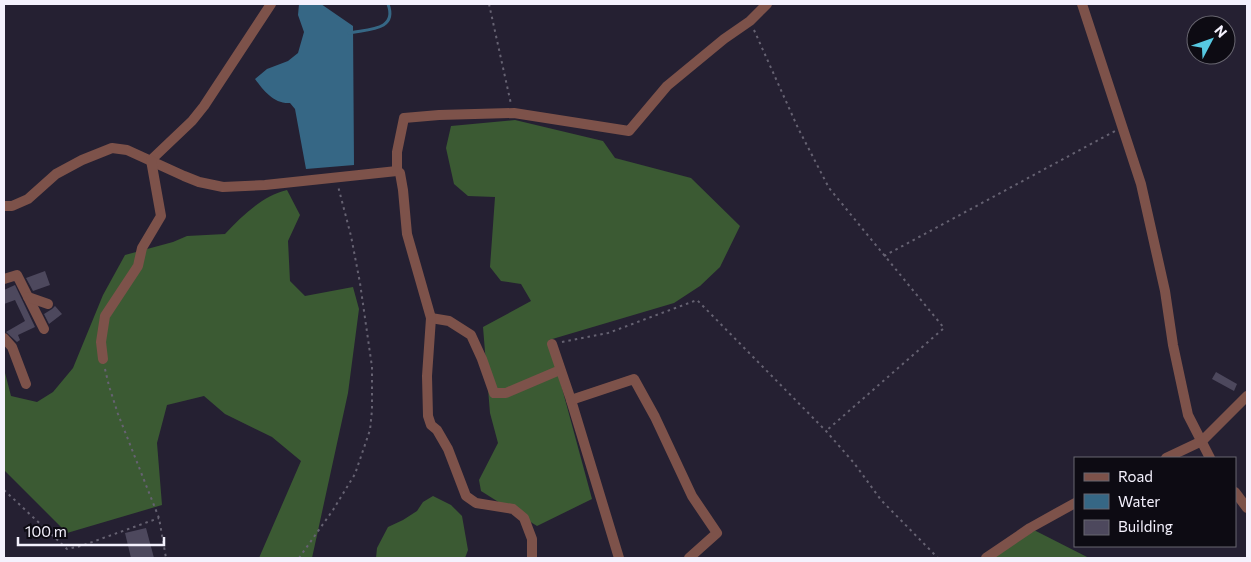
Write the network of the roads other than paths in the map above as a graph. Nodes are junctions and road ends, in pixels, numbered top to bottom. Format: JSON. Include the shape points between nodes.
{"nodes":[{"id":1,"x":271,"y":4,"type":"edge"},
{"id":2,"x":767,"y":4,"type":"edge"},
{"id":3,"x":1082,"y":4,"type":"edge"},
{"id":4,"x":151,"y":160,"type":"junction"},
{"id":5,"x":397,"y":171,"type":"junction"},
{"id":6,"x":4,"y":206,"type":"edge"},
{"id":7,"x":4,"y":279,"type":"edge"},
{"id":8,"x":28,"y":297,"type":"junction"},
{"id":9,"x":48,"y":304,"type":"dead end"},
{"id":10,"x":431,"y":318,"type":"junction"},
{"id":11,"x":44,"y":329,"type":"dead end"},
{"id":12,"x":4,"y":338,"type":"edge"},
{"id":13,"x":552,"y":344,"type":"road end"},
{"id":14,"x":103,"y":360,"type":"road end"},
{"id":15,"x":560,"y":370,"type":"junction"},
{"id":16,"x":26,"y":384,"type":"dead end"},
{"id":17,"x":1247,"y":396,"type":"edge"},
{"id":18,"x":571,"y":400,"type":"junction"},
{"id":19,"x":1202,"y":441,"type":"junction"},
{"id":20,"x":1168,"y":457,"type":"edge"},
{"id":21,"x":1210,"y":457,"type":"edge"},
{"id":22,"x":1236,"y":493,"type":"edge"},
{"id":23,"x":1074,"y":504,"type":"edge"},
{"id":24,"x":1247,"y":508,"type":"edge"},
{"id":25,"x":532,"y":558,"type":"edge"},
{"id":26,"x":619,"y":558,"type":"edge"},
{"id":27,"x":689,"y":558,"type":"edge"},
{"id":28,"x":986,"y":558,"type":"edge"}],
"edges":[{"from":1,"to":4,"type":"street","via":[[204,106]]},
{"from":2,"to":5,"type":"street","via":[[667,86],[629,131],[514,113],[404,118]]},
{"from":3,"to":19,"type":"street","via":[[1141,184],[1186,407]]},
{"from":4,"to":5,"type":"street","via":[[199,182],[223,187]]},
{"from":4,"to":6,"type":"street","via":[[112,148],[56,174],[28,199]]},
{"from":4,"to":14,"type":"street","via":[[161,216],[142,248],[138,266],[104,316]]},
{"from":5,"to":10,"type":"street","via":[[403,190],[407,234]]},
{"from":7,"to":8,"type":"street","via":[[17,275]]},
{"from":8,"to":9,"type":"street"},
{"from":8,"to":11,"type":"street"},
{"from":10,"to":15,"type":"street","via":[[449,321],[471,335],[494,393],[506,393]]},
{"from":10,"to":25,"type":"street","via":[[427,376],[431,425],[448,449],[466,496],[476,503],[512,509],[524,518],[532,539]]},
{"from":12,"to":16,"type":"street","via":[[12,347]]},
{"from":13,"to":15,"type":"street"},
{"from":15,"to":18,"type":"street"},
{"from":17,"to":19,"type":"street"},
{"from":18,"to":26,"type":"street"},
{"from":18,"to":27,"type":"street","via":[[634,380],[692,496],[717,533]]},
{"from":19,"to":20,"type":"street"},
{"from":19,"to":21,"type":"street"},
{"from":22,"to":24,"type":"street"},
{"from":23,"to":28,"type":"street"}]}
